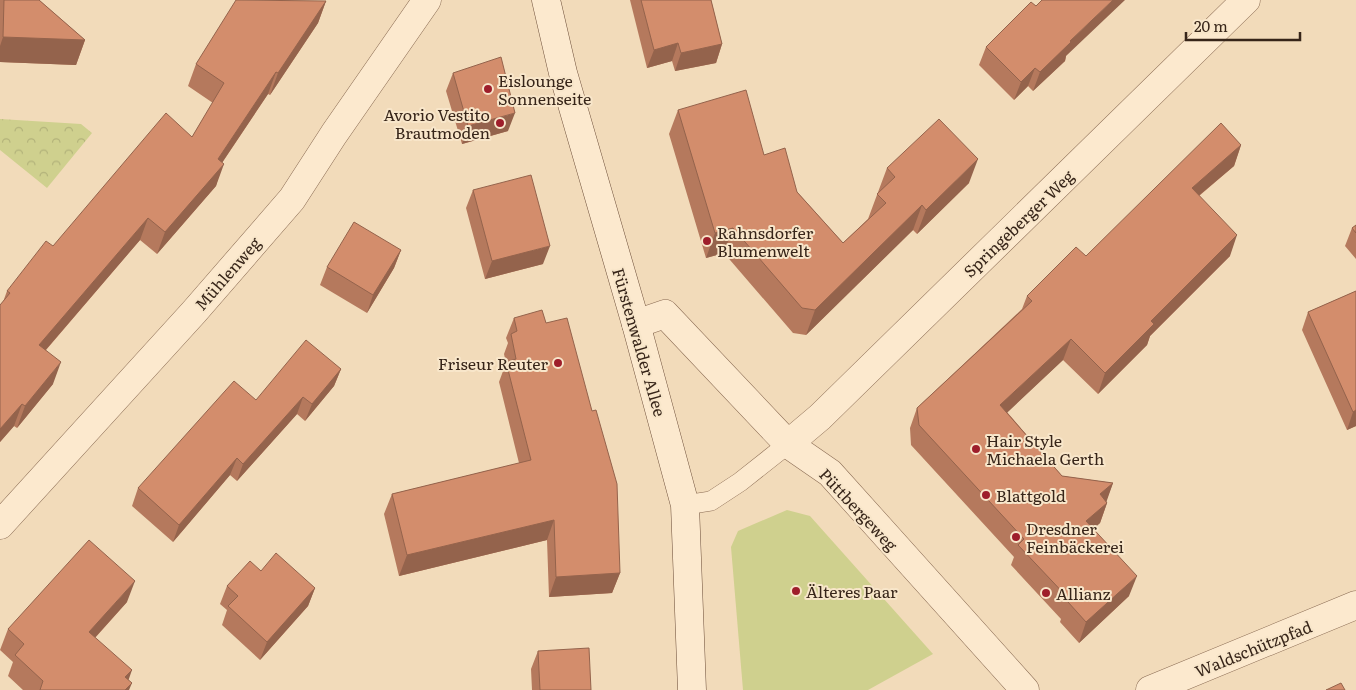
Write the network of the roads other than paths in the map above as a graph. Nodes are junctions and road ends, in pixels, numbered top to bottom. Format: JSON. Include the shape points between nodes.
{"nodes":[{"id":1,"x":427,"y":0,"type":"edge"},
{"id":2,"x":546,"y":0,"type":"edge"},
{"id":3,"x":1246,"y":0,"type":"edge"},
{"id":4,"x":636,"y":324,"type":"junction"},
{"id":5,"x":788,"y":444,"type":"junction"},
{"id":6,"x":685,"y":505,"type":"junction"},
{"id":7,"x":0,"y":525,"type":"edge"},
{"id":8,"x":1356,"y":605,"type":"edge"},
{"id":9,"x":692,"y":690,"type":"edge"},
{"id":10,"x":1025,"y":690,"type":"edge"},
{"id":11,"x":1150,"y":690,"type":"edge"}],
"edges":[{"from":1,"to":7,"type":"street","name":"Mühlenweg","via":[[292,199]]},
{"from":2,"to":4,"type":"street","name":"Fürstenwalder Allee","via":[[563,73]]},
{"from":3,"to":5,"type":"street","name":"Springeberger Weg","via":[[820,417]]},
{"from":4,"to":5,"type":"street","name":"Püttbergeweg","via":[[665,314]]},
{"from":4,"to":6,"type":"street","name":"Fürstenwalder Allee"},
{"from":5,"to":6,"type":"lane","via":[[711,501]]},
{"from":5,"to":10,"type":"street","name":"Püttbergeweg","via":[[830,474]]},
{"from":6,"to":9,"type":"street","name":"Fürstenwalder Allee"},
{"from":8,"to":11,"type":"street","name":"Waldschützpfad"}]}
